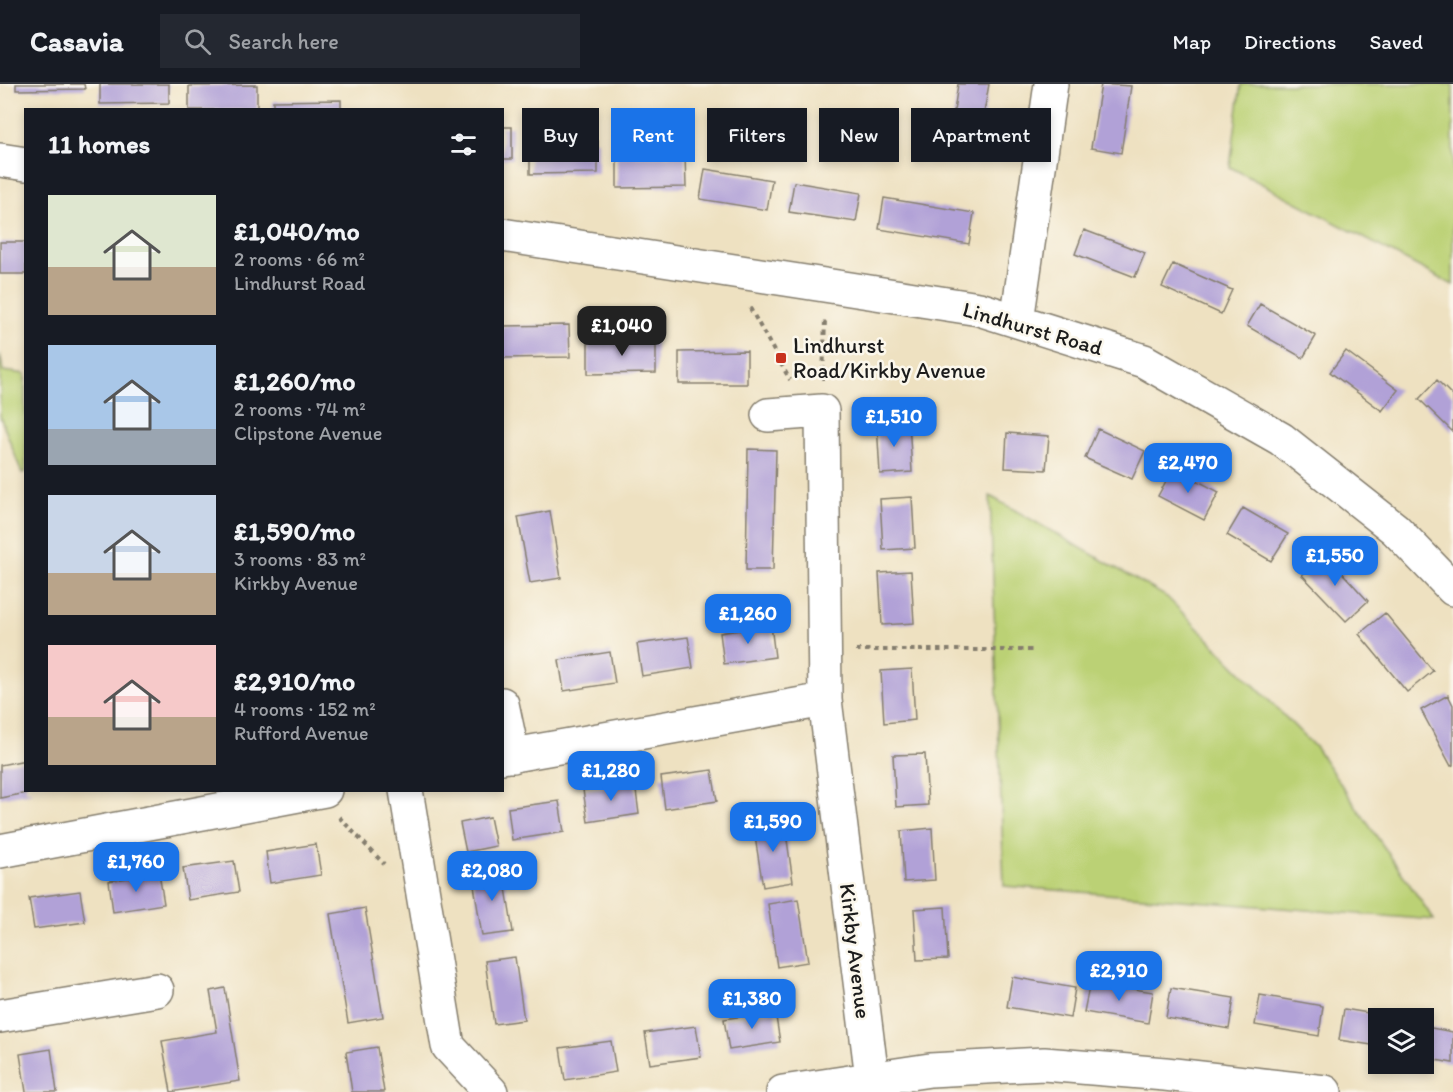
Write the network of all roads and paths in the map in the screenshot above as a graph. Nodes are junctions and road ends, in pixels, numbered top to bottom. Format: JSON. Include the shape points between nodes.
{"nodes":[{"id":1,"x":1051,"y":84,"type":"edge"},
{"id":2,"x":0,"y":160,"type":"edge"},
{"id":3,"x":24,"y":164,"type":"edge"},
{"id":4,"x":504,"y":235,"type":"edge"},
{"id":5,"x":731,"y":272,"type":"junction"},
{"id":6,"x":826,"y":288,"type":"junction"},
{"id":7,"x":1017,"y":321,"type":"junction"},
{"id":8,"x":795,"y":413,"type":"junction"},
{"id":9,"x":1453,"y":589,"type":"edge"},
{"id":10,"x":822,"y":650,"type":"junction"},
{"id":11,"x":1035,"y":650,"type":"dead end"},
{"id":12,"x":825,"y":700,"type":"junction"},
{"id":13,"x":504,"y":722,"type":"edge"},
{"id":14,"x":508,"y":757,"type":"edge"},
{"id":15,"x":311,"y":792,"type":"edge"},
{"id":16,"x":322,"y":792,"type":"edge"},
{"id":17,"x":406,"y":792,"type":"edge"},
{"id":18,"x":280,"y":795,"type":"edge"},
{"id":19,"x":0,"y":851,"type":"edge"},
{"id":20,"x":423,"y":906,"type":"junction"},
{"id":21,"x":157,"y":990,"type":"dead end"},
{"id":22,"x":0,"y":1016,"type":"edge"},
{"id":23,"x":872,"y":1078,"type":"junction"},
{"id":24,"x":491,"y":1092,"type":"edge"},
{"id":25,"x":783,"y":1092,"type":"edge"},
{"id":26,"x":1324,"y":1092,"type":"edge"}],
"edges":[{"from":1,"to":7,"type":"street"},
{"from":2,"to":3,"type":"street"},
{"from":4,"to":5,"type":"street","name":"Lindhurst Road"},
{"from":5,"to":6,"type":"street","name":"Lindhurst Road"},
{"from":5,"to":8,"type":"path","via":[[793,385]]},
{"from":6,"to":7,"type":"street","name":"Lindhurst Road","via":[[979,309]]},
{"from":6,"to":8,"type":"path"},
{"from":7,"to":9,"type":"street","name":"Lindhurst Road","via":[[1144,361],[1281,439],[1395,529]]},
{"from":8,"to":10,"type":"street","name":"Kirkby Avenue"},
{"from":10,"to":11,"type":"path"},
{"from":10,"to":12,"type":"street","name":"Kirkby Avenue"},
{"from":12,"to":14,"type":"street"},
{"from":12,"to":23,"type":"street","name":"Kirkby Avenue"},
{"from":13,"to":14,"type":"street"},
{"from":15,"to":18,"type":"street"},
{"from":16,"to":20,"type":"path"},
{"from":17,"to":20,"type":"street"},
{"from":18,"to":19,"type":"street"},
{"from":20,"to":24,"type":"street","via":[[448,1046]]},
{"from":21,"to":22,"type":"street"},
{"from":23,"to":25,"type":"street"},
{"from":23,"to":26,"type":"street","via":[[930,1070],[1044,1064]]}]}
